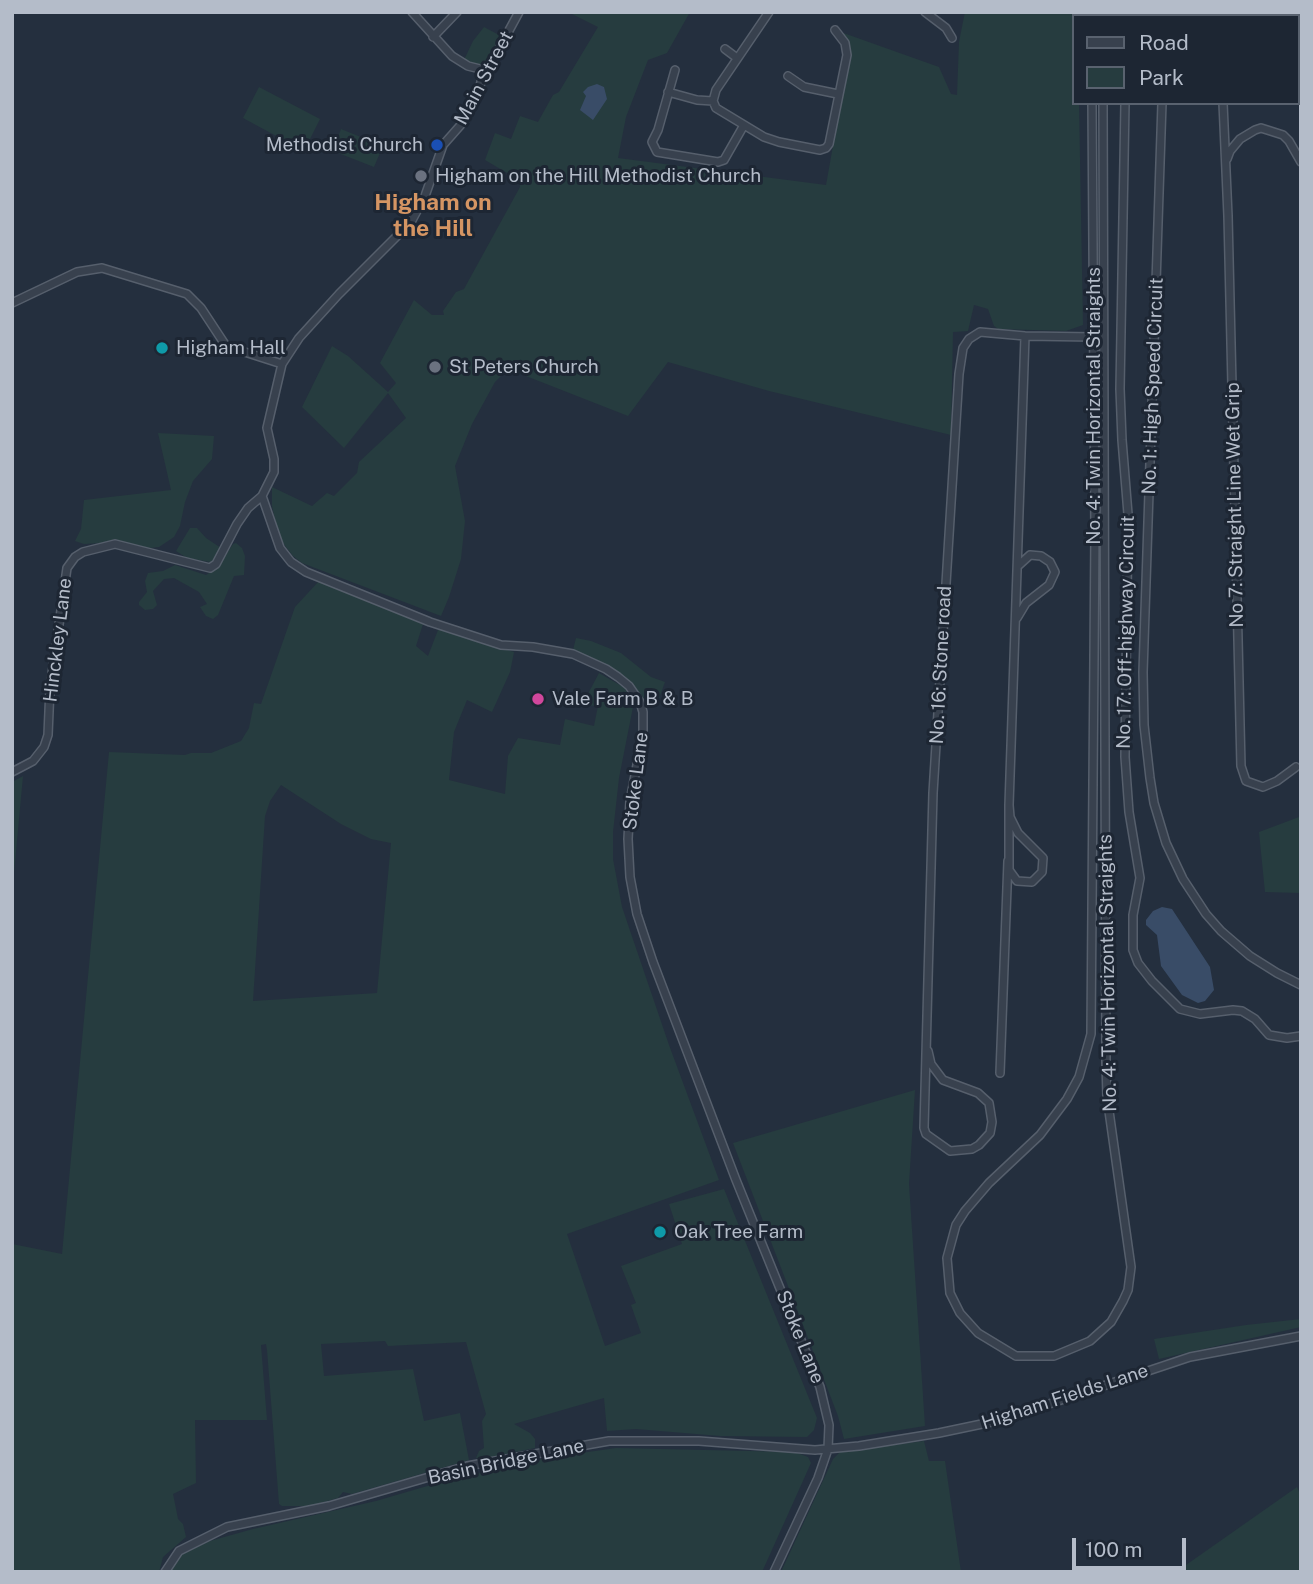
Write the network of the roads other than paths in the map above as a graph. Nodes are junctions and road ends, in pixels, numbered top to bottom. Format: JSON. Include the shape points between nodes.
{"nodes":[{"id":1,"x":412,"y":12,"type":"edge"},
{"id":2,"x":457,"y":12,"type":"edge"},
{"id":3,"x":519,"y":12,"type":"edge"},
{"id":4,"x":769,"y":12,"type":"edge"},
{"id":5,"x":929,"y":13,"type":"edge"},
{"id":6,"x":835,"y":30,"type":"dead end"},
{"id":7,"x":433,"y":37,"type":"junction"},
{"id":8,"x":952,"y":38,"type":"dead end"},
{"id":9,"x":725,"y":49,"type":"dead end"},
{"id":10,"x":737,"y":58,"type":"junction"},
{"id":11,"x":484,"y":70,"type":"junction"},
{"id":12,"x":675,"y":70,"type":"dead end"},
{"id":13,"x":788,"y":76,"type":"dead end"},
{"id":14,"x":668,"y":92,"type":"junction"},
{"id":15,"x":838,"y":94,"type":"junction"},
{"id":16,"x":713,"y":101,"type":"junction"},
{"id":17,"x":1092,"y":105,"type":"edge"},
{"id":18,"x":1103,"y":105,"type":"edge"},
{"id":19,"x":1125,"y":105,"type":"edge"},
{"id":20,"x":1163,"y":105,"type":"edge"},
{"id":21,"x":1223,"y":105,"type":"edge"},
{"id":22,"x":744,"y":125,"type":"junction"},
{"id":23,"x":1301,"y":162,"type":"edge"},
{"id":24,"x":1227,"y":171,"type":"junction"},
{"id":25,"x":12,"y":303,"type":"edge"},
{"id":26,"x":1025,"y":337,"type":"junction"},
{"id":27,"x":1094,"y":337,"type":"junction"},
{"id":28,"x":282,"y":364,"type":"junction"},
{"id":29,"x":262,"y":496,"type":"junction"},
{"id":30,"x":1017,"y":569,"type":"junction"},
{"id":31,"x":1015,"y":639,"type":"junction"},
{"id":32,"x":1296,"y":767,"type":"dead end"},
{"id":33,"x":12,"y":772,"type":"edge"},
{"id":34,"x":1009,"y":805,"type":"junction"},
{"id":35,"x":1008,"y":861,"type":"junction"},
{"id":36,"x":1301,"y":985,"type":"edge"},
{"id":37,"x":1301,"y":1035,"type":"edge"},
{"id":38,"x":928,"y":1051,"type":"junction"},
{"id":39,"x":1000,"y":1073,"type":"dead end"},
{"id":40,"x":1301,"y":1336,"type":"edge"},
{"id":41,"x":828,"y":1449,"type":"junction"},
{"id":42,"x":165,"y":1572,"type":"edge"},
{"id":43,"x":774,"y":1572,"type":"edge"}],
"edges":[{"from":1,"to":7,"type":"street"},
{"from":2,"to":7,"type":"street"},
{"from":3,"to":11,"type":"street","name":"Main Street"},
{"from":4,"to":10,"type":"street"},
{"from":5,"to":8,"type":"street"},
{"from":6,"to":15,"type":"street","via":[[847,55]]},
{"from":7,"to":11,"type":"street","via":[[452,56]]},
{"from":9,"to":10,"type":"street"},
{"from":10,"to":16,"type":"street"},
{"from":11,"to":28,"type":"street","name":"Main Street","via":[[469,114],[443,145],[411,222],[299,338]]},
{"from":12,"to":14,"type":"street"},
{"from":13,"to":15,"type":"street","via":[[804,87]]},
{"from":14,"to":16,"type":"street"},
{"from":14,"to":22,"type":"street","via":[[652,142],[657,152],[718,162],[724,160]]},
{"from":15,"to":22,"type":"street","via":[[829,144],[820,150],[779,142]]},
{"from":16,"to":22,"type":"street","via":[[716,108]]},
{"from":17,"to":27,"type":"street","name":"No. 4: Twin Horizontal Straights"},
{"from":18,"to":27,"type":"street","name":"No. 4: Twin Horizontal Straights","via":[[1106,1063],[1131,1267],[1123,1301],[1111,1322],[1090,1341],[1054,1356],[1016,1356],[978,1333],[960,1313],[950,1293],[947,1258],[965,1211],[1040,1135],[1067,1099],[1079,1077],[1091,1034]]},
{"from":19,"to":37,"type":"street","name":"No. 17: Off-highway Circuit","via":[[1120,389],[1128,514],[1125,766],[1140,878],[1133,950],[1152,981],[1180,1009],[1200,1014],[1242,1011],[1269,1035]]},
{"from":20,"to":36,"type":"street","name":"No. 1: High Speed Circuit","via":[[1143,672],[1150,778],[1166,843],[1206,914],[1250,956]]},
{"from":21,"to":24,"type":"street","name":"No 7: Straight Line Wet Grip"},
{"from":23,"to":24,"type":"street","name":"No 7: Straight Line Wet Grip","via":[[1283,135],[1261,128],[1236,143],[1227,159]]},
{"from":24,"to":32,"type":"street","name":"No 7: Straight Line Wet Grip","via":[[1241,766],[1246,781],[1263,787]]},
{"from":25,"to":28,"type":"street","via":[[77,272],[102,268],[187,294],[226,346]]},
{"from":26,"to":27,"type":"street","name":"No. 16: Stone road"},
{"from":26,"to":30,"type":"street"},
{"from":26,"to":38,"type":"street","name":"No. 16: Stone road","via":[[980,332],[963,348],[958,374],[933,793]]},
{"from":28,"to":29,"type":"street","name":"Main Street","via":[[267,428],[274,472]]},
{"from":29,"to":33,"type":"street","name":"Hinckley Lane","via":[[243,516],[210,569],[115,544],[75,557],[67,568],[48,735],[33,761]]},
{"from":29,"to":41,"type":"street","name":"Stoke Lane","via":[[280,548],[306,572],[501,645],[573,654],[606,669],[636,694],[643,712],[643,734],[628,839],[637,914],[731,1167],[820,1387],[829,1425]]},
{"from":30,"to":31,"type":"street"},
{"from":30,"to":31,"type":"street","via":[[1035,554],[1050,562],[1055,572],[1049,585],[1019,612]]},
{"from":31,"to":34,"type":"street"},
{"from":34,"to":35,"type":"street"},
{"from":34,"to":35,"type":"street","via":[[1011,822],[1041,854],[1044,865],[1038,877],[1025,883],[1011,875]]},
{"from":35,"to":39,"type":"street"},
{"from":38,"to":38,"type":"street","name":"No. 16: Stone road","via":[[943,1080],[978,1093],[989,1103],[990,1133],[972,1149],[950,1151],[926,1134]]},
{"from":40,"to":41,"type":"street","name":"Higham Fields Lane","via":[[1190,1357],[1036,1409],[940,1433]]},
{"from":41,"to":42,"type":"street","name":"Basin Bridge Lane","via":[[609,1441],[467,1466],[329,1506],[227,1527],[179,1551]]},
{"from":41,"to":43,"type":"street"}]}
